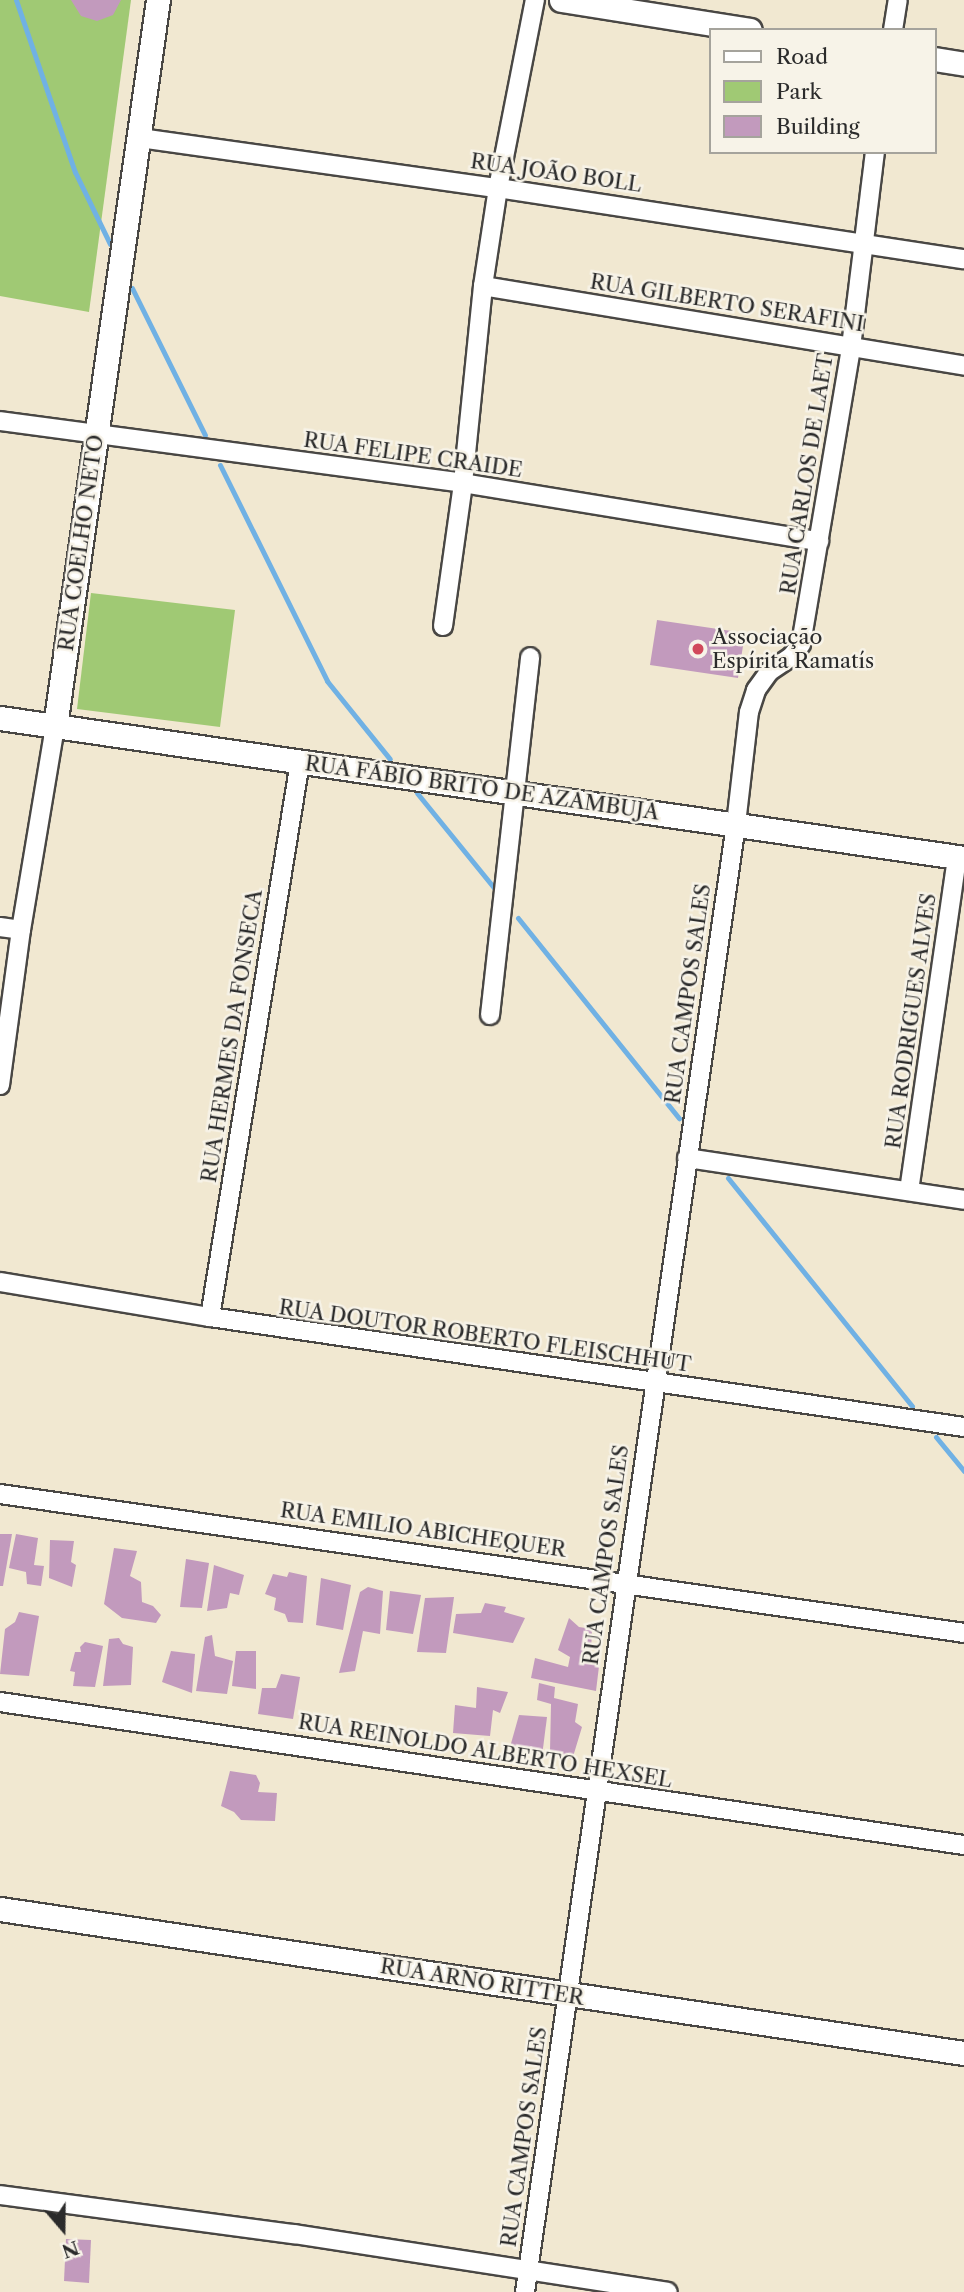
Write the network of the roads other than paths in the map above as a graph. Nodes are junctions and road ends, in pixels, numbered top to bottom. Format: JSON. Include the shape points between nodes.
{"nodes":[{"id":1,"x":158,"y":0,"type":"edge"},
{"id":2,"x":535,"y":0,"type":"edge"},
{"id":3,"x":561,"y":0,"type":"edge"},
{"id":4,"x":898,"y":0,"type":"edge"},
{"id":5,"x":737,"y":28,"type":"edge"},
{"id":6,"x":893,"y":28,"type":"edge"},
{"id":7,"x":936,"y":59,"type":"edge"},
{"id":8,"x":964,"y":64,"type":"edge"},
{"id":9,"x":140,"y":138,"type":"junction"},
{"id":10,"x":875,"y":154,"type":"edge"},
{"id":11,"x":498,"y":188,"type":"junction"},
{"id":12,"x":862,"y":242,"type":"junction"},
{"id":13,"x":964,"y":259,"type":"edge"},
{"id":14,"x":483,"y":286,"type":"junction"},
{"id":15,"x":851,"y":347,"type":"junction"},
{"id":16,"x":964,"y":366,"type":"edge"},
{"id":17,"x":0,"y":421,"type":"edge"},
{"id":18,"x":96,"y":435,"type":"junction"},
{"id":19,"x":463,"y":483,"type":"junction"},
{"id":20,"x":819,"y":541,"type":"junction"},
{"id":21,"x":443,"y":626,"type":"dead end"},
{"id":22,"x":530,"y":657,"type":"dead end"},
{"id":23,"x":0,"y":718,"type":"edge"},
{"id":24,"x":55,"y":726,"type":"junction"},
{"id":25,"x":300,"y":762,"type":"junction"},
{"id":26,"x":516,"y":794,"type":"junction"},
{"id":27,"x":736,"y":824,"type":"junction"},
{"id":28,"x":961,"y":858,"type":"edge"},
{"id":29,"x":0,"y":927,"type":"edge"},
{"id":30,"x":21,"y":930,"type":"junction"},
{"id":31,"x":490,"y":1015,"type":"dead end"},
{"id":32,"x":2,"y":1055,"type":"edge"},
{"id":33,"x":0,"y":1085,"type":"edge"},
{"id":34,"x":687,"y":1158,"type":"junction"},
{"id":35,"x":909,"y":1191,"type":"junction"},
{"id":36,"x":964,"y":1199,"type":"edge"},
{"id":37,"x":0,"y":1282,"type":"edge"},
{"id":38,"x":209,"y":1317,"type":"junction"},
{"id":39,"x":653,"y":1384,"type":"junction"},
{"id":40,"x":964,"y":1427,"type":"edge"},
{"id":41,"x":0,"y":1494,"type":"edge"},
{"id":42,"x":625,"y":1583,"type":"junction"},
{"id":43,"x":964,"y":1633,"type":"edge"},
{"id":44,"x":0,"y":1703,"type":"edge"},
{"id":45,"x":595,"y":1790,"type":"junction"},
{"id":46,"x":964,"y":1845,"type":"edge"},
{"id":47,"x":0,"y":1909,"type":"edge"},
{"id":48,"x":567,"y":1995,"type":"junction"},
{"id":49,"x":964,"y":2053,"type":"edge"},
{"id":50,"x":0,"y":2195,"type":"edge"},
{"id":51,"x":528,"y":2273,"type":"junction"},
{"id":52,"x":525,"y":2292,"type":"edge"},
{"id":53,"x":668,"y":2292,"type":"edge"}],
"edges":[{"from":1,"to":9,"type":"street","name":"RUA COELHO NETO"},
{"from":2,"to":11,"type":"street"},
{"from":3,"to":5,"type":"street"},
{"from":4,"to":6,"type":"street"},
{"from":7,"to":8,"type":"street"},
{"from":9,"to":11,"type":"street","name":"RUA JOÃO BOLL"},
{"from":9,"to":18,"type":"street","name":"RUA COELHO NETO"},
{"from":10,"to":12,"type":"street","name":"RUA CARLOS DE LAET"},
{"from":11,"to":12,"type":"street","name":"RUA JOÃO BOLL"},
{"from":11,"to":14,"type":"street"},
{"from":12,"to":13,"type":"street","name":"RUA JOÃO BOLL"},
{"from":12,"to":15,"type":"street","name":"RUA CARLOS DE LAET"},
{"from":14,"to":15,"type":"street","name":"RUA GILBERTO SERAFINI"},
{"from":14,"to":19,"type":"street"},
{"from":15,"to":16,"type":"street","name":"RUA GILBERTO SERAFINI"},
{"from":15,"to":20,"type":"street","name":"RUA CARLOS DE LAET"},
{"from":17,"to":18,"type":"street","name":"RUA FELIPE CRAIDE"},
{"from":18,"to":19,"type":"street","name":"RUA FELIPE CRAIDE"},
{"from":18,"to":24,"type":"street","name":"RUA COELHO NETO"},
{"from":19,"to":20,"type":"street","name":"RUA FELIPE CRAIDE"},
{"from":19,"to":21,"type":"street"},
{"from":20,"to":27,"type":"street","name":"RUA CARLOS DE LAET","via":[[802,644],[770,671],[756,690],[749,712]]},
{"from":22,"to":26,"type":"street"},
{"from":23,"to":24,"type":"street","name":"RUA FÁBIO BRITO DE AZAMBUJA"},
{"from":24,"to":25,"type":"street","name":"RUA FÁBIO BRITO DE AZAMBUJA"},
{"from":24,"to":30,"type":"street","name":"RUA COELHO NETO"},
{"from":25,"to":26,"type":"street","name":"RUA FÁBIO BRITO DE AZAMBUJA"},
{"from":25,"to":38,"type":"street","name":"RUA HERMES DA FONSECA"},
{"from":26,"to":27,"type":"street","name":"RUA FÁBIO BRITO DE AZAMBUJA"},
{"from":26,"to":31,"type":"street"},
{"from":27,"to":28,"type":"street","name":"RUA FÁBIO BRITO DE AZAMBUJA"},
{"from":27,"to":34,"type":"street","name":"RUA CAMPOS SALES"},
{"from":28,"to":35,"type":"street","name":"RUA RODRIGUES ALVES"},
{"from":29,"to":30,"type":"street"},
{"from":30,"to":32,"type":"street","name":"RUA COELHO NETO"},
{"from":32,"to":33,"type":"street","name":"RUA COELHO NETO"},
{"from":34,"to":35,"type":"street"},
{"from":34,"to":39,"type":"street","name":"RUA CAMPOS SALES"},
{"from":35,"to":36,"type":"street"},
{"from":37,"to":38,"type":"street","name":"RUA DOUTOR ROBERTO FLEISCHHUT"},
{"from":38,"to":39,"type":"street","name":"RUA DOUTOR ROBERTO FLEISCHHUT"},
{"from":39,"to":40,"type":"street","name":"RUA DOUTOR ROBERTO FLEISCHHUT"},
{"from":39,"to":42,"type":"street","name":"RUA CAMPOS SALES"},
{"from":41,"to":42,"type":"street","name":"RUA EMILIO ABICHEQUER"},
{"from":42,"to":43,"type":"street","name":"RUA EMILIO ABICHEQUER"},
{"from":42,"to":45,"type":"street","name":"RUA CAMPOS SALES"},
{"from":44,"to":45,"type":"street","name":"RUA REINOLDO ALBERTO HEXSEL"},
{"from":45,"to":46,"type":"street","name":"RUA REINOLDO ALBERTO HEXSEL"},
{"from":45,"to":48,"type":"street","name":"RUA CAMPOS SALES"},
{"from":47,"to":48,"type":"street","name":"RUA ARNO RITTER"},
{"from":48,"to":49,"type":"street","name":"RUA ARNO RITTER"},
{"from":48,"to":51,"type":"street","name":"RUA CAMPOS SALES"},
{"from":50,"to":51,"type":"street","via":[[294,2234]]},
{"from":51,"to":52,"type":"street","name":"RUA CAMPOS SALES"},
{"from":51,"to":53,"type":"street"}]}
